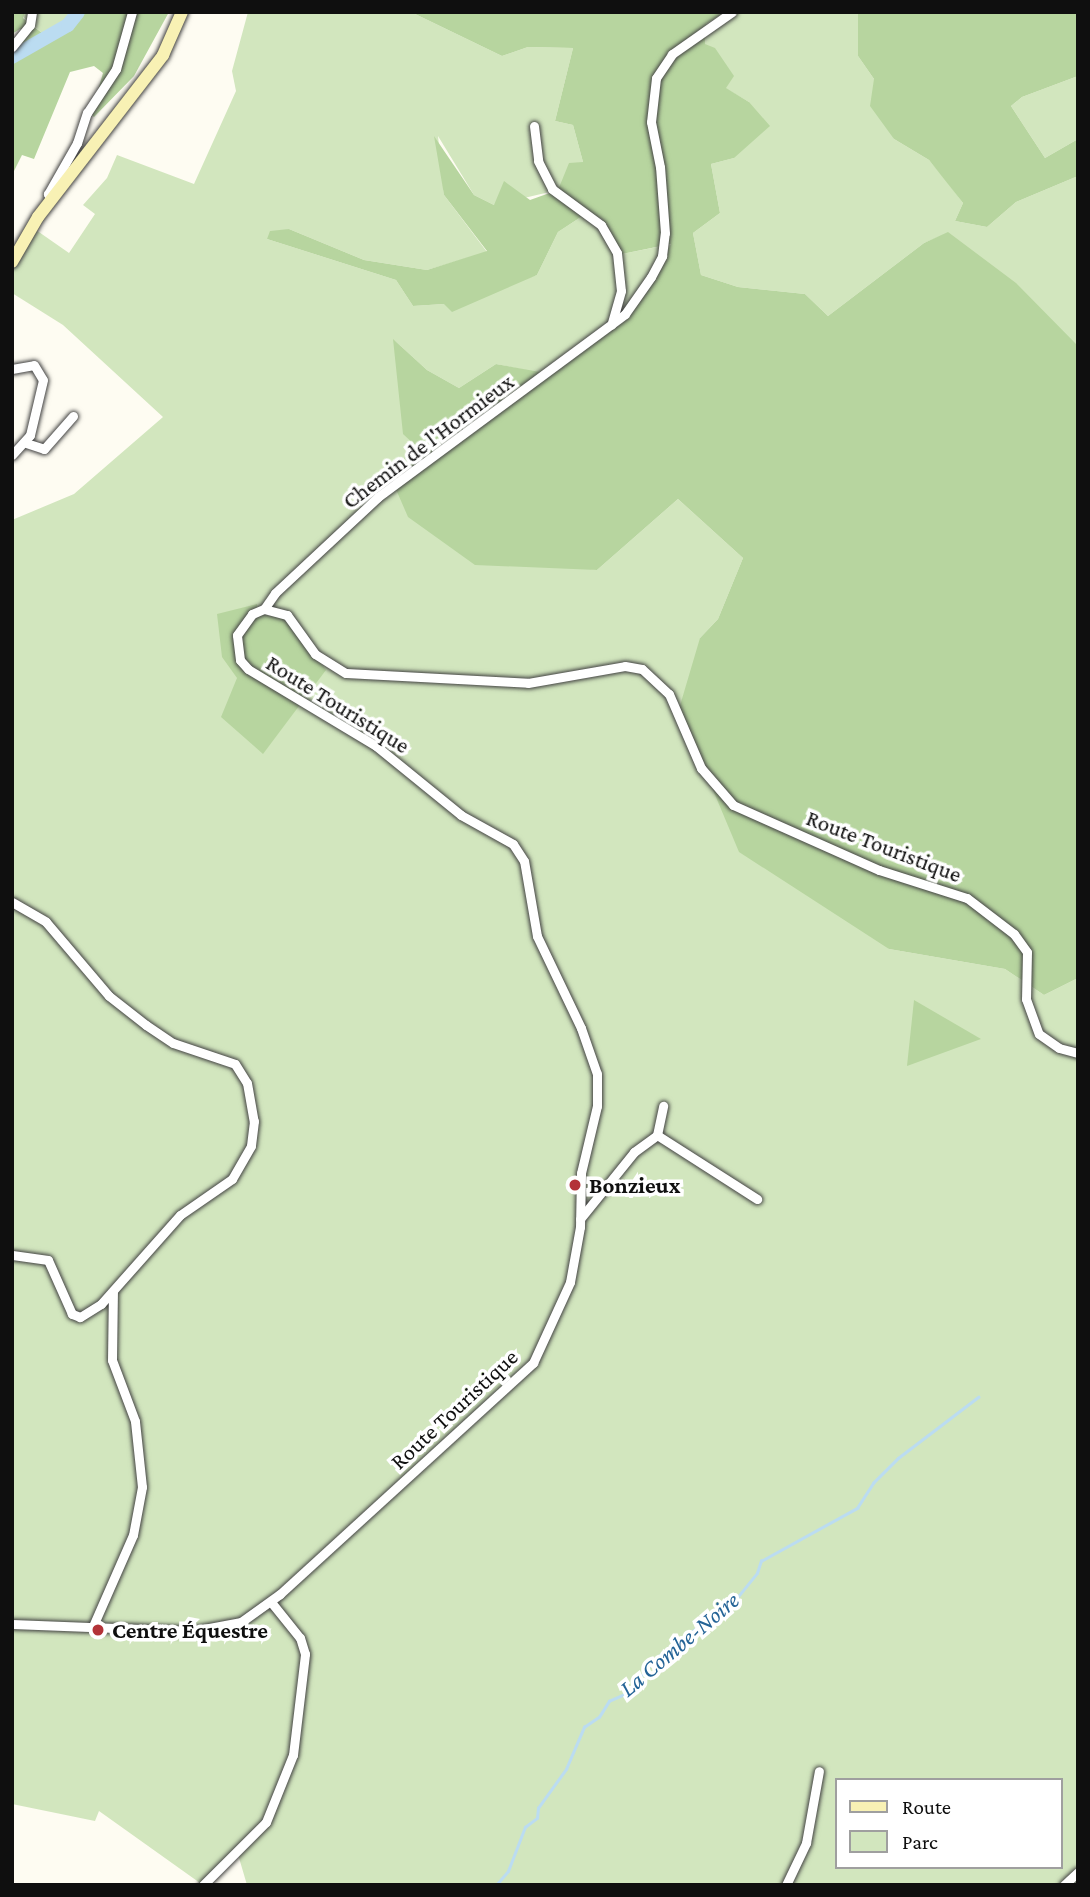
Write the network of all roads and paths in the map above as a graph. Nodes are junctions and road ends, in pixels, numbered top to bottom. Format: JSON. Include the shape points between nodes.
{"nodes":[{"id":1,"x":33,"y":12,"type":"edge"},
{"id":2,"x":132,"y":12,"type":"edge"},
{"id":3,"x":182,"y":12,"type":"edge"},
{"id":4,"x":732,"y":12,"type":"edge"},
{"id":5,"x":12,"y":47,"type":"edge"},
{"id":6,"x":534,"y":126,"type":"dead end"},
{"id":7,"x":51,"y":200,"type":"junction"},
{"id":8,"x":12,"y":262,"type":"edge"},
{"id":9,"x":611,"y":327,"type":"junction"},
{"id":10,"x":12,"y":369,"type":"edge"},
{"id":11,"x":73,"y":416,"type":"dead end"},
{"id":12,"x":26,"y":443,"type":"junction"},
{"id":13,"x":12,"y":455,"type":"edge"},
{"id":14,"x":264,"y":609,"type":"junction"},
{"id":15,"x":12,"y":902,"type":"edge"},
{"id":16,"x":1078,"y":1053,"type":"edge"},
{"id":17,"x":663,"y":1106,"type":"dead end"},
{"id":18,"x":657,"y":1135,"type":"junction"},
{"id":19,"x":757,"y":1199,"type":"dead end"},
{"id":20,"x":580,"y":1219,"type":"junction"},
{"id":21,"x":12,"y":1255,"type":"edge"},
{"id":22,"x":113,"y":1292,"type":"junction"},
{"id":23,"x":271,"y":1602,"type":"junction"},
{"id":24,"x":12,"y":1624,"type":"edge"},
{"id":25,"x":93,"y":1626,"type":"junction"},
{"id":26,"x":819,"y":1771,"type":"dead end"},
{"id":27,"x":1078,"y":1872,"type":"edge"},
{"id":28,"x":203,"y":1885,"type":"edge"},
{"id":29,"x":786,"y":1885,"type":"edge"},
{"id":30,"x":1064,"y":1885,"type":"edge"}],
"edges":[{"from":1,"to":5,"type":"street","via":[[30,25]]},
{"from":2,"to":7,"type":"street","via":[[116,69],[87,113],[77,143],[48,194]]},
{"from":3,"to":7,"type":"main road","via":[[163,55]]},
{"from":4,"to":9,"type":"street","name":"Chemin de l'Hormieux","via":[[672,54],[656,78],[651,122],[665,206],[662,256],[637,298]]},
{"from":6,"to":9,"type":"street","via":[[538,161],[552,189],[601,225],[617,253],[621,291]]},
{"from":7,"to":8,"type":"main road"},
{"from":9,"to":14,"type":"street","name":"Chemin de l'Hormieux","via":[[378,497],[275,593]]},
{"from":10,"to":12,"type":"street","via":[[29,363],[42,375]]},
{"from":11,"to":12,"type":"street","via":[[44,449]]},
{"from":12,"to":13,"type":"street"},
{"from":14,"to":16,"type":"street","name":"Route Touristique","via":[[287,615],[315,654],[346,673],[528,683],[625,666],[642,669],[668,694],[701,768],[733,805],[879,870],[967,898],[1014,934],[1027,951],[1026,999],[1039,1034],[1059,1048]]},
{"from":14,"to":20,"type":"street","name":"Route Touristique","via":[[252,614],[237,635],[240,660],[248,669],[376,746],[461,815],[513,844],[524,861],[537,936],[581,1028],[597,1074],[597,1106],[580,1181]]},
{"from":15,"to":22,"type":"street","via":[[46,922],[108,996],[173,1043],[235,1064],[247,1083],[254,1133],[239,1169],[224,1186],[180,1215]]},
{"from":17,"to":18,"type":"street"},
{"from":18,"to":19,"type":"street"},
{"from":18,"to":20,"type":"street","via":[[634,1152]]},
{"from":20,"to":23,"type":"street","name":"Route Touristique","via":[[570,1282],[533,1363]]},
{"from":21,"to":22,"type":"street","via":[[48,1259],[76,1318],[98,1307]]},
{"from":22,"to":25,"type":"street","via":[[111,1349],[135,1421],[141,1497],[133,1535]]},
{"from":23,"to":25,"type":"street","name":"Route Touristique","via":[[241,1622],[218,1629]]},
{"from":23,"to":28,"type":"street","via":[[300,1638],[305,1654],[293,1755],[266,1822]]},
{"from":24,"to":25,"type":"street","name":"Route Touristique"},
{"from":26,"to":29,"type":"street","via":[[806,1843]]},
{"from":27,"to":30,"type":"street"}]}
